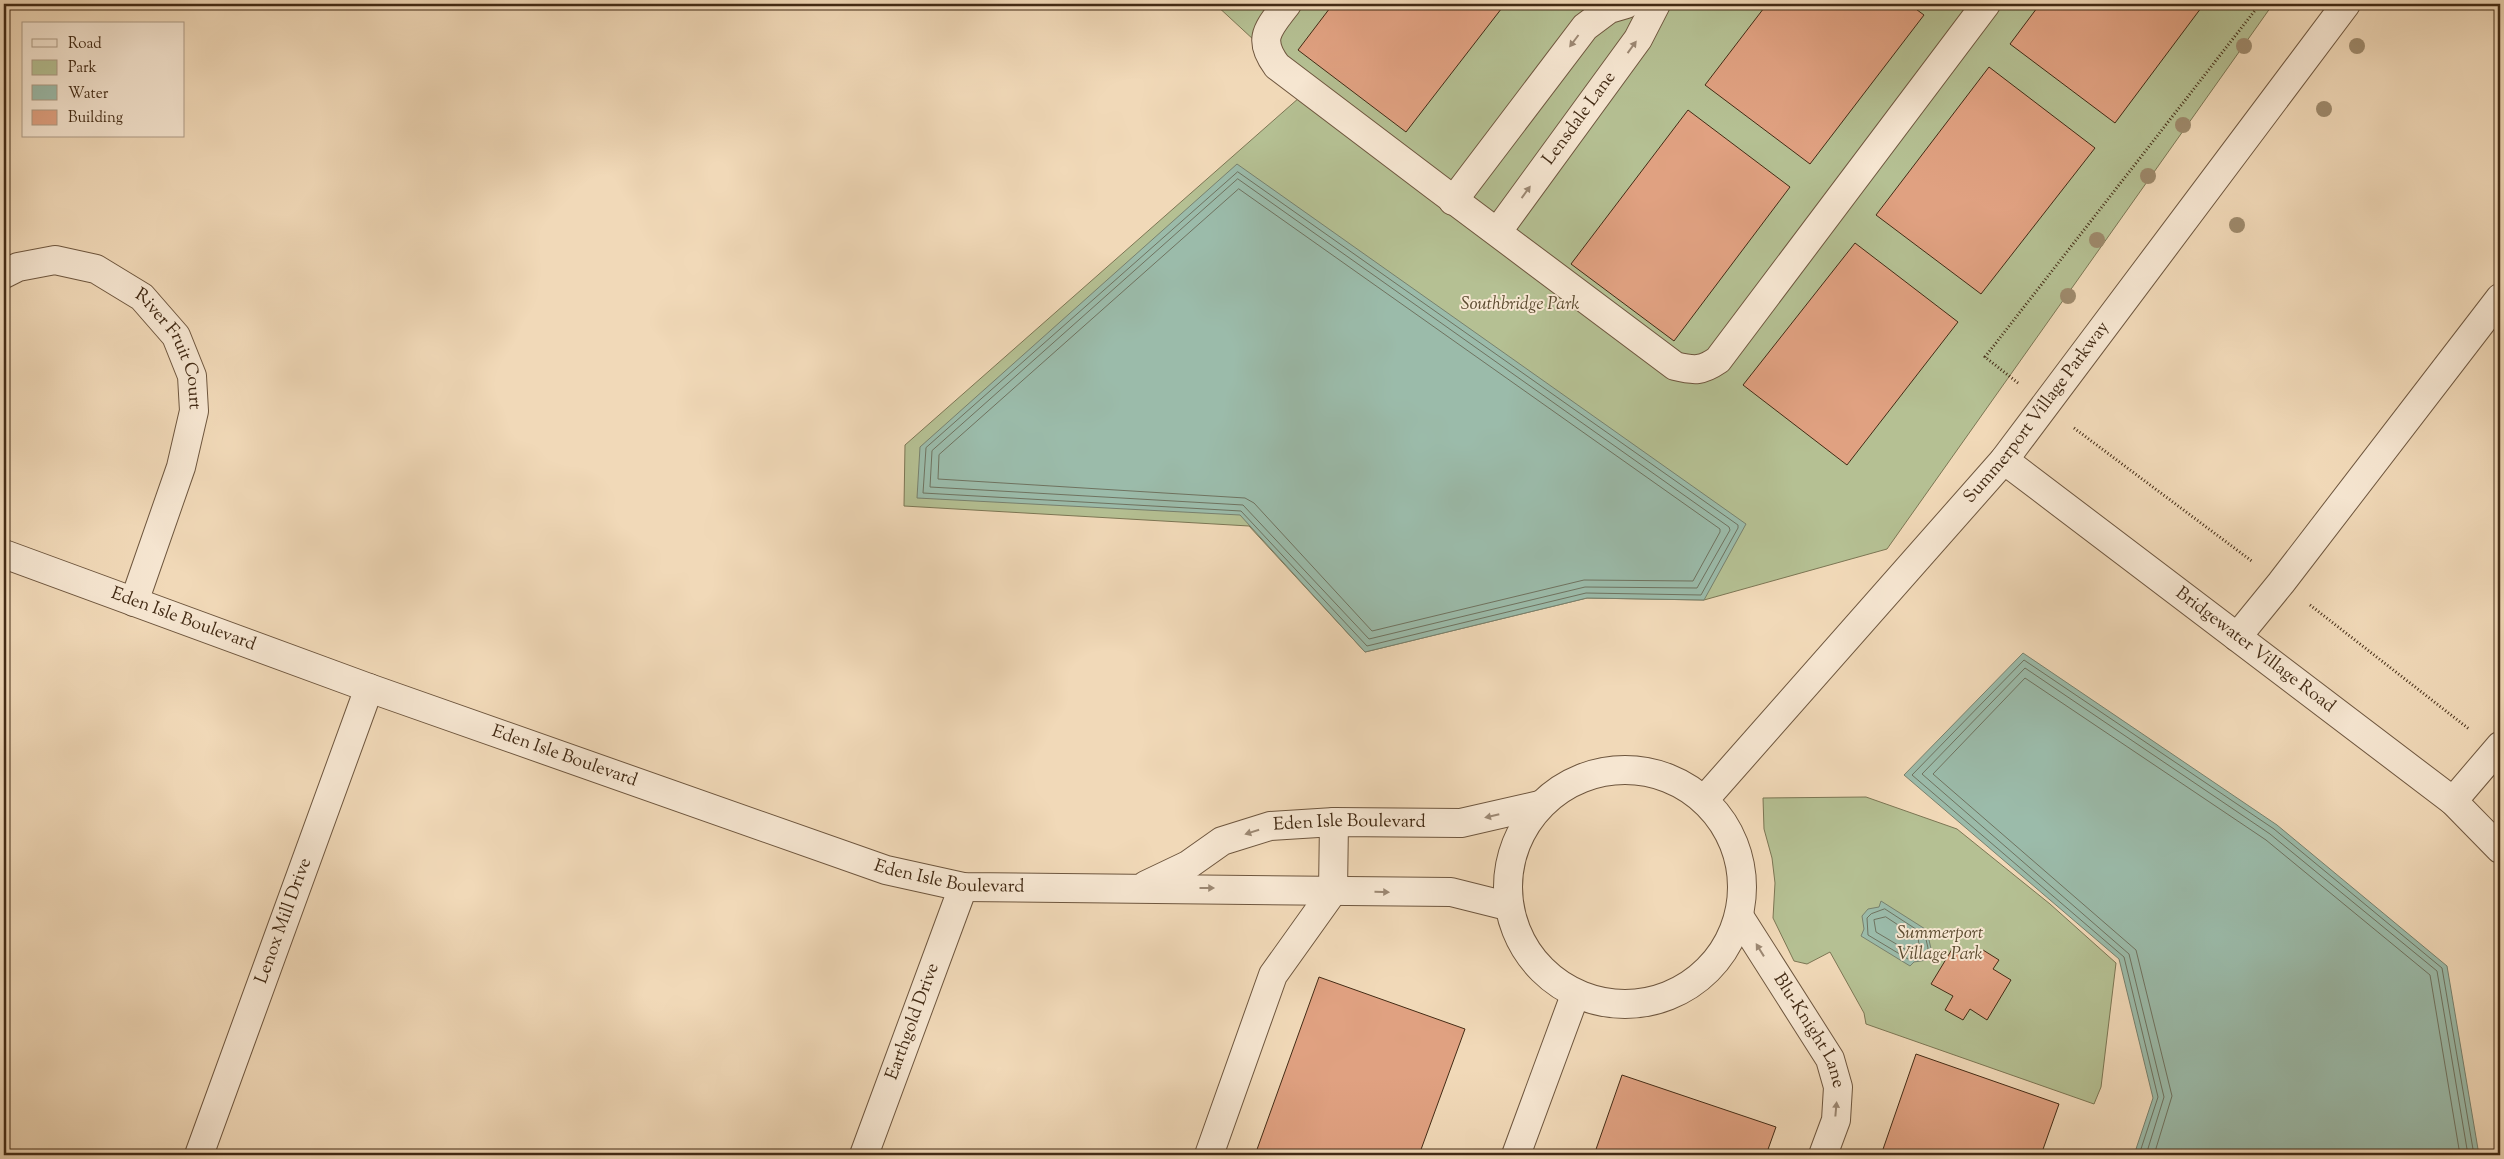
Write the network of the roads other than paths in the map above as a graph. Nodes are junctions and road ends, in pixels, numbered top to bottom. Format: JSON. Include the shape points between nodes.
{"nodes":[{"id":1,"x":1287,"y":4,"type":"edge"},
{"id":2,"x":1626,"y":4,"type":"edge"},
{"id":3,"x":1656,"y":4,"type":"edge"},
{"id":4,"x":1986,"y":4,"type":"edge"},
{"id":5,"x":2346,"y":4,"type":"edge"},
{"id":6,"x":1453,"y":201,"type":"junction"},
{"id":7,"x":1498,"y":231,"type":"junction"},
{"id":8,"x":4,"y":274,"type":"edge"},
{"id":9,"x":2500,"y":298,"type":"edge"},
{"id":10,"x":2004,"y":460,"type":"junction"},
{"id":11,"x":4,"y":554,"type":"edge"},
{"id":12,"x":134,"y":602,"type":"junction"},
{"id":13,"x":2237,"y":637,"type":"junction"},
{"id":14,"x":369,"y":688,"type":"junction"},
{"id":15,"x":2500,"y":746,"type":"edge"},
{"id":16,"x":1704,"y":800,"type":"junction"},
{"id":17,"x":2453,"y":801,"type":"junction"},
{"id":18,"x":1540,"y":805,"type":"junction"},
{"id":19,"x":1334,"y":822,"type":"junction"},
{"id":20,"x":2500,"y":849,"type":"edge"},
{"id":21,"x":963,"y":887,"type":"junction"},
{"id":22,"x":1140,"y":888,"type":"junction"},
{"id":23,"x":1333,"y":891,"type":"junction"},
{"id":24,"x":1507,"y":906,"type":"junction"},
{"id":25,"x":1739,"y":916,"type":"junction"},
{"id":26,"x":1575,"y":995,"type":"junction"},
{"id":27,"x":200,"y":1155,"type":"edge"},
{"id":28,"x":864,"y":1155,"type":"edge"},
{"id":29,"x":1209,"y":1155,"type":"edge"},
{"id":30,"x":1516,"y":1155,"type":"edge"},
{"id":31,"x":1823,"y":1155,"type":"edge"}],
"edges":[{"from":1,"to":6,"type":"street","via":[[1270,26],[1266,37],[1266,52],[1276,66]]},
{"from":2,"to":6,"type":"street","one_way":true,"via":[[1609,9],[1585,27]]},
{"from":7,"to":3,"type":"street","name":"Lensdale Lane","one_way":true,"via":[[1638,39]]},
{"from":4,"to":7,"type":"street","via":[[1718,360],[1705,369],[1675,366]]},
{"from":5,"to":10,"type":"street","name":"Summerport Village Parkway"},
{"from":6,"to":7,"type":"street"},
{"from":8,"to":12,"type":"street","name":"River Fruit Court","via":[[18,267],[55,260],[96,268],[142,297],[176,336],[192,376],[194,411],[181,467]]},
{"from":9,"to":13,"type":"street"},
{"from":10,"to":13,"type":"street","name":"Bridgewater Village Road"},
{"from":10,"to":16,"type":"street","name":"Summerport Village Parkway"},
{"from":11,"to":12,"type":"street","name":"Eden Isle Boulevard"},
{"from":12,"to":14,"type":"street","name":"Eden Isle Boulevard"},
{"from":13,"to":17,"type":"street","name":"Bridgewater Village Road"},
{"from":14,"to":21,"type":"street","name":"Eden Isle Boulevard","via":[[886,870]]},
{"from":14,"to":27,"type":"street","name":"Lenox Mill Drive"},
{"from":15,"to":17,"type":"street"},
{"from":16,"to":18,"type":"street","via":[[1665,777],[1621,769],[1577,779]]},
{"from":16,"to":25,"type":"street","via":[[1724,824],[1737,853],[1743,884]]},
{"from":17,"to":20,"type":"street","name":"Bridgewater Village Road"},
{"from":18,"to":19,"type":"street","name":"Eden Isle Boulevard","one_way":true,"via":[[1461,823]]},
{"from":18,"to":24,"type":"street","via":[[1512,852]]},
{"from":19,"to":22,"type":"street","name":"Eden Isle Boulevard","one_way":true,"via":[[1270,826],[1222,841],[1188,865]]},
{"from":19,"to":23,"type":"street"},
{"from":21,"to":22,"type":"street","name":"Eden Isle Boulevard"},
{"from":21,"to":28,"type":"street","name":"Earthgold Drive"},
{"from":22,"to":23,"type":"street","name":"Eden Isle Boulevard","one_way":true},
{"from":23,"to":24,"type":"street","name":"Eden Isle Boulevard","one_way":true,"via":[[1451,892]]},
{"from":23,"to":29,"type":"street","via":[[1272,975]]},
{"from":24,"to":26,"type":"street","via":[[1519,942],[1543,973]]},
{"from":25,"to":26,"type":"street","via":[[1722,954],[1693,983],[1656,1001],[1615,1004]]},
{"from":31,"to":25,"type":"street","name":"Blu-Knight Lane","one_way":true,"via":[[1836,1120],[1838,1087],[1830,1059]]},
{"from":26,"to":30,"type":"street"}]}
